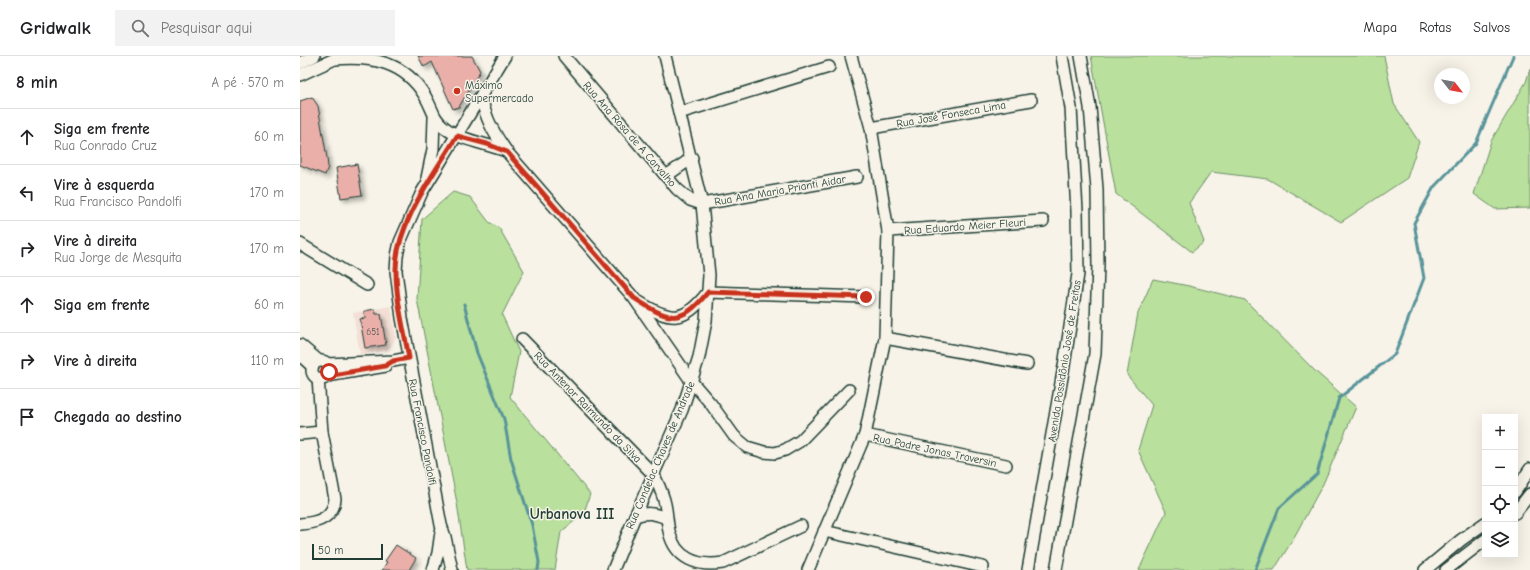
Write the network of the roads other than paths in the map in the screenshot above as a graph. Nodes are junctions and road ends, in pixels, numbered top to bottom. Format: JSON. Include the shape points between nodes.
{"nodes":[{"id":1,"x":314,"y":56,"type":"edge"},
{"id":2,"x":505,"y":56,"type":"edge"},
{"id":3,"x":564,"y":56,"type":"edge"},
{"id":4,"x":665,"y":56,"type":"edge"},
{"id":5,"x":851,"y":56,"type":"edge"},
{"id":6,"x":1062,"y":56,"type":"edge"},
{"id":7,"x":1081,"y":56,"type":"edge"},
{"id":8,"x":338,"y":58,"type":"edge"},
{"id":9,"x":387,"y":60,"type":"edge"},
{"id":10,"x":300,"y":63,"type":"edge"},
{"id":11,"x":829,"y":67,"type":"dead end"},
{"id":12,"x":300,"y":75,"type":"edge"},
{"id":13,"x":481,"y":97,"type":"junction"},
{"id":14,"x":1030,"y":100,"type":"dead end"},
{"id":15,"x":679,"y":113,"type":"junction"},
{"id":16,"x":434,"y":118,"type":"junction"},
{"id":17,"x":871,"y":128,"type":"junction"},
{"id":18,"x":457,"y":136,"type":"junction"},
{"id":19,"x":507,"y":152,"type":"junction"},
{"id":20,"x":692,"y":158,"type":"junction"},
{"id":21,"x":666,"y":176,"type":"junction"},
{"id":22,"x":857,"y":177,"type":"dead end"},
{"id":23,"x":422,"y":192,"type":"junction"},
{"id":24,"x":702,"y":204,"type":"junction"},
{"id":25,"x":1043,"y":221,"type":"dead end"},
{"id":26,"x":888,"y":231,"type":"junction"},
{"id":27,"x":300,"y":244,"type":"edge"},
{"id":28,"x":367,"y":285,"type":"dead end"},
{"id":29,"x":708,"y":292,"type":"junction"},
{"id":30,"x":866,"y":297,"type":"dead end"},
{"id":31,"x":634,"y":298,"type":"junction"},
{"id":32,"x":885,"y":338,"type":"junction"},
{"id":33,"x":522,"y":340,"type":"dead end"},
{"id":34,"x":300,"y":345,"type":"edge"},
{"id":35,"x":300,"y":355,"type":"edge"},
{"id":36,"x":409,"y":358,"type":"junction"},
{"id":37,"x":393,"y":361,"type":"junction"},
{"id":38,"x":320,"y":364,"type":"junction"},
{"id":39,"x":1027,"y":364,"type":"dead end"},
{"id":40,"x":322,"y":377,"type":"junction"},
{"id":41,"x":692,"y":382,"type":"junction"},
{"id":42,"x":849,"y":390,"type":"dead end"},
{"id":43,"x":322,"y":432,"type":"junction"},
{"id":44,"x":300,"y":434,"type":"edge"},
{"id":45,"x":865,"y":435,"type":"junction"},
{"id":46,"x":1006,"y":465,"type":"dead end"},
{"id":47,"x":1530,"y":469,"type":"edge"},
{"id":48,"x":654,"y":475,"type":"junction"},
{"id":49,"x":1518,"y":487,"type":"edge"},
{"id":50,"x":1530,"y":494,"type":"edge"},
{"id":51,"x":1518,"y":509,"type":"edge"},
{"id":52,"x":635,"y":516,"type":"junction"},
{"id":53,"x":666,"y":518,"type":"junction"},
{"id":54,"x":300,"y":524,"type":"edge"},
{"id":55,"x":441,"y":525,"type":"junction"},
{"id":56,"x":1482,"y":525,"type":"edge"},
{"id":57,"x":801,"y":526,"type":"dead end"},
{"id":58,"x":824,"y":531,"type":"junction"},
{"id":59,"x":1482,"y":542,"type":"edge"},
{"id":60,"x":438,"y":553,"type":"junction"},
{"id":61,"x":983,"y":567,"type":"dead end"},
{"id":62,"x":433,"y":570,"type":"edge"},
{"id":63,"x":445,"y":570,"type":"edge"},
{"id":64,"x":452,"y":570,"type":"edge"},
{"id":65,"x":613,"y":570,"type":"edge"},
{"id":66,"x":808,"y":570,"type":"edge"},
{"id":67,"x":1028,"y":570,"type":"edge"},
{"id":68,"x":1056,"y":570,"type":"edge"},
{"id":69,"x":1425,"y":570,"type":"edge"},
{"id":70,"x":1446,"y":570,"type":"edge"}],
"edges":[{"from":1,"to":10,"type":"street"},
{"from":2,"to":13,"type":"street","name":"Rua Francisco Pandolfi"},
{"from":3,"to":21,"type":"street","name":"Rua Ana Rosa de A Carvalho"},
{"from":4,"to":15,"type":"street","name":"Rua Condelac Chaves de Andrade"},
{"from":5,"to":17,"type":"street"},
{"from":6,"to":67,"type":"street","name":"Avenida Possidônio José de Freitas","via":[[1071,108],[1078,274],[1066,359]]},
{"from":7,"to":68,"type":"street","name":"Avenida Possidônio José de Freitas","via":[[1090,107],[1097,189],[1095,354]]},
{"from":8,"to":9,"type":"street"},
{"from":8,"to":12,"type":"street"},
{"from":9,"to":16,"type":"street","via":[[415,82],[426,97]]},
{"from":11,"to":15,"type":"street"},
{"from":13,"to":18,"type":"street","name":"Rua Francisco Pandolfi"},
{"from":13,"to":19,"type":"street","via":[[494,133]]},
{"from":14,"to":17,"type":"street","name":"Rua José Fonseca Lima"},
{"from":15,"to":20,"type":"street","name":"Rua Condelac Chaves de Andrade"},
{"from":16,"to":18,"type":"street"},
{"from":16,"to":23,"type":"street","via":[[433,149]]},
{"from":17,"to":26,"type":"street"},
{"from":18,"to":19,"type":"street"},
{"from":18,"to":23,"type":"street","name":"Rua Francisco Pandolfi"},
{"from":19,"to":31,"type":"street"},
{"from":20,"to":21,"type":"street"},
{"from":20,"to":24,"type":"street","name":"Rua Condelac Chaves de Andrade"},
{"from":21,"to":24,"type":"street","name":"Rua Ana Rosa de A Carvalho","via":[[690,200]]},
{"from":22,"to":24,"type":"street","name":"Rua Ana Maria Prianti Aidar"},
{"from":23,"to":36,"type":"street","name":"Rua Francisco Pandolfi","via":[[402,236],[397,256],[398,293]]},
{"from":24,"to":29,"type":"street","name":"Rua Condelac Chaves de Andrade","via":[[708,252]]},
{"from":25,"to":26,"type":"street","name":"Rua Eduardo Meier Fleuri"},
{"from":26,"to":32,"type":"street"},
{"from":27,"to":28,"type":"street"},
{"from":29,"to":30,"type":"street"},
{"from":29,"to":31,"type":"street","via":[[688,312],[670,317],[652,310]]},
{"from":29,"to":41,"type":"street","name":"Rua Condelac Chaves de Andrade","via":[[703,339]]},
{"from":31,"to":41,"type":"street"},
{"from":32,"to":39,"type":"street"},
{"from":32,"to":45,"type":"street"},
{"from":33,"to":48,"type":"street","name":"Rua Antenor Raimundo da Silva"},
{"from":34,"to":38,"type":"street"},
{"from":35,"to":38,"type":"street"},
{"from":36,"to":37,"type":"street"},
{"from":36,"to":55,"type":"street","name":"Rua Francisco Pandolfi"},
{"from":37,"to":38,"type":"street"},
{"from":37,"to":40,"type":"street","via":[[385,366]]},
{"from":38,"to":40,"type":"street","via":[[329,369]]},
{"from":38,"to":40,"type":"street","via":[[313,374]]},
{"from":40,"to":43,"type":"street"},
{"from":41,"to":42,"type":"street","via":[[734,436],[747,447],[775,453],[800,441]]},
{"from":41,"to":48,"type":"street","name":"Rua Condelac Chaves de Andrade"},
{"from":43,"to":44,"type":"street"},
{"from":43,"to":54,"type":"street","via":[[335,498],[334,509],[329,516]]},
{"from":45,"to":46,"type":"street","name":"Rua Padre Jonas Traversin"},
{"from":45,"to":58,"type":"street"},
{"from":47,"to":49,"type":"street"},
{"from":48,"to":52,"type":"street","name":"Rua Condelac Chaves de Andrade"},
{"from":48,"to":53,"type":"street","via":[[662,494]]},
{"from":50,"to":51,"type":"street"},
{"from":52,"to":53,"type":"street","via":[[645,512]]},
{"from":52,"to":65,"type":"street","name":"Rua Condelac Chaves de Andrade"},
{"from":53,"to":57,"type":"street","via":[[676,550],[696,563],[709,565],[723,563]]},
{"from":55,"to":60,"type":"street"},
{"from":55,"to":64,"type":"street"},
{"from":56,"to":69,"type":"street"},
{"from":58,"to":61,"type":"street"},
{"from":58,"to":66,"type":"street"},
{"from":59,"to":70,"type":"street"},
{"from":60,"to":62,"type":"street"},
{"from":60,"to":63,"type":"street"}]}
